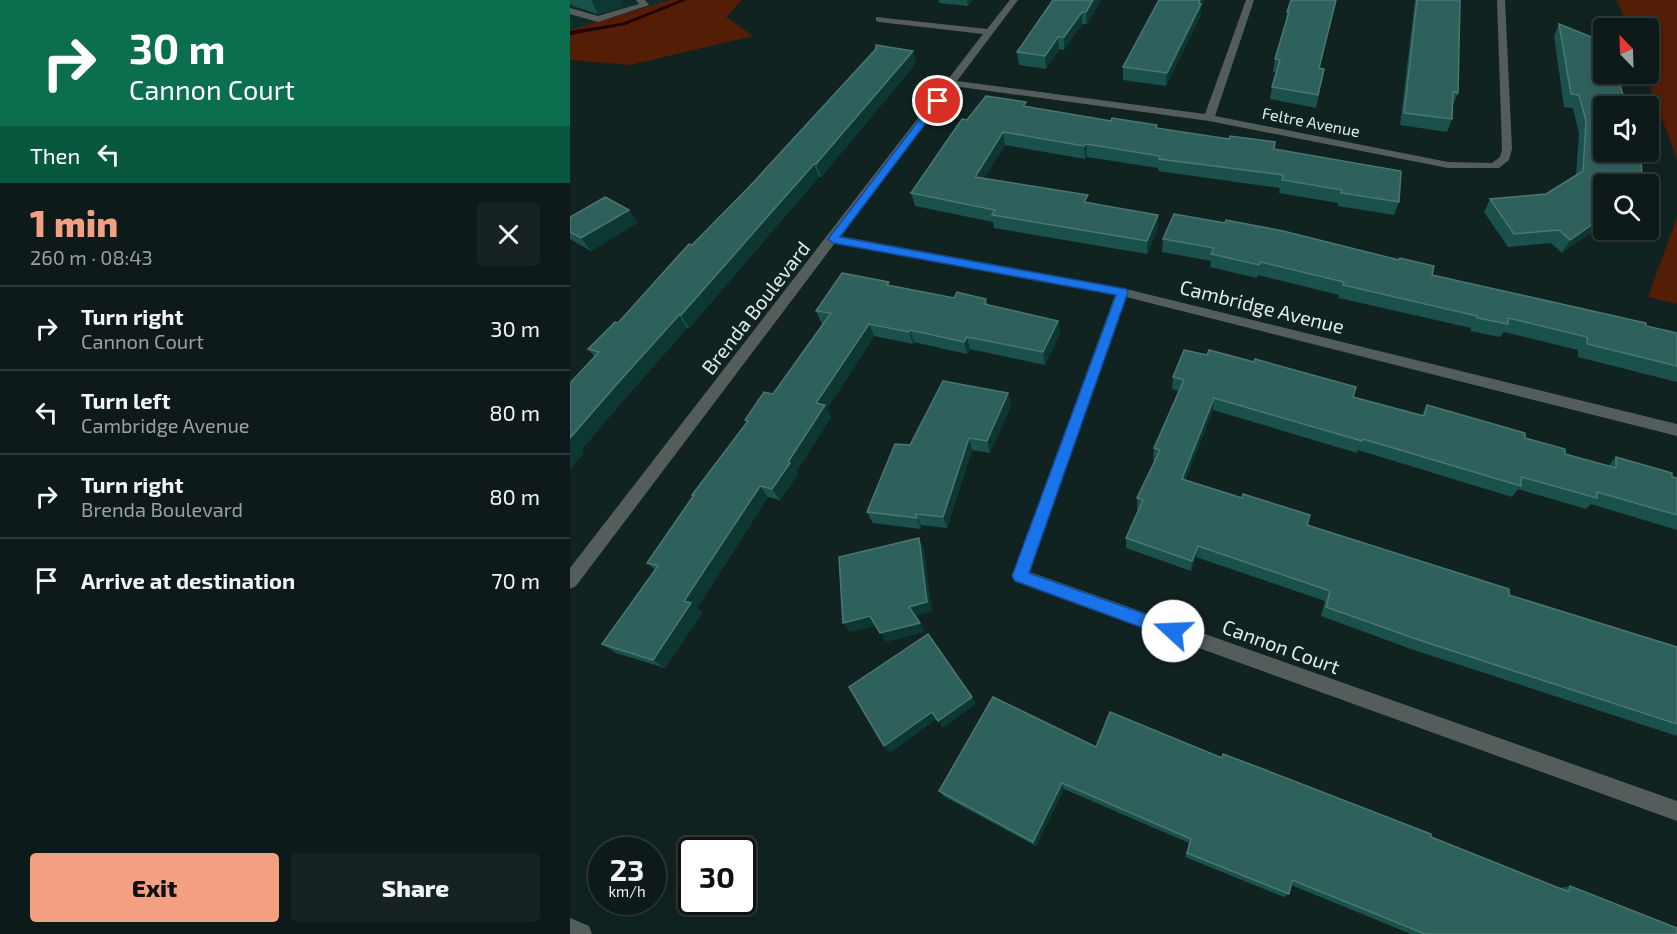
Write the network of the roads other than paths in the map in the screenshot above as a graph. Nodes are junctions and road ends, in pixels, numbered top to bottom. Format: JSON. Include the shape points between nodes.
{"nodes":[{"id":1,"x":640,"y":0,"type":"edge"},
{"id":2,"x":1014,"y":0,"type":"edge"},
{"id":3,"x":1251,"y":0,"type":"edge"},
{"id":4,"x":1501,"y":0,"type":"edge"},
{"id":5,"x":570,"y":10,"type":"edge"},
{"id":6,"x":879,"y":19,"type":"dead end"},
{"id":7,"x":989,"y":32,"type":"junction"},
{"id":8,"x":951,"y":83,"type":"junction"},
{"id":9,"x":1209,"y":118,"type":"junction"},
{"id":10,"x":833,"y":239,"type":"junction"},
{"id":11,"x":1122,"y":292,"type":"junction"},
{"id":12,"x":1677,"y":430,"type":"edge"},
{"id":13,"x":570,"y":581,"type":"edge"},
{"id":14,"x":1677,"y":811,"type":"edge"},
{"id":15,"x":570,"y":929,"type":"edge"},
{"id":16,"x":581,"y":934,"type":"edge"}],
"edges":[{"from":1,"to":5,"type":"street","via":[[645,5],[598,19]]},
{"from":2,"to":7,"type":"street","name":"Brenda Boulevard"},
{"from":3,"to":9,"type":"street"},
{"from":4,"to":9,"type":"street","name":"Feltre Avenue","via":[[1507,149],[1505,158],[1495,166],[1448,165]]},
{"from":6,"to":7,"type":"street"},
{"from":7,"to":8,"type":"street","name":"Brenda Boulevard"},
{"from":8,"to":9,"type":"street","name":"Feltre Avenue"},
{"from":8,"to":10,"type":"street","name":"Brenda Boulevard"},
{"from":10,"to":11,"type":"street","name":"Cambridge Avenue"},
{"from":10,"to":13,"type":"street","name":"Brenda Boulevard"},
{"from":11,"to":12,"type":"street","name":"Cambridge Avenue"},
{"from":11,"to":14,"type":"street","name":"Cannon Court","via":[[1020,576]]},
{"from":15,"to":16,"type":"street"}]}
